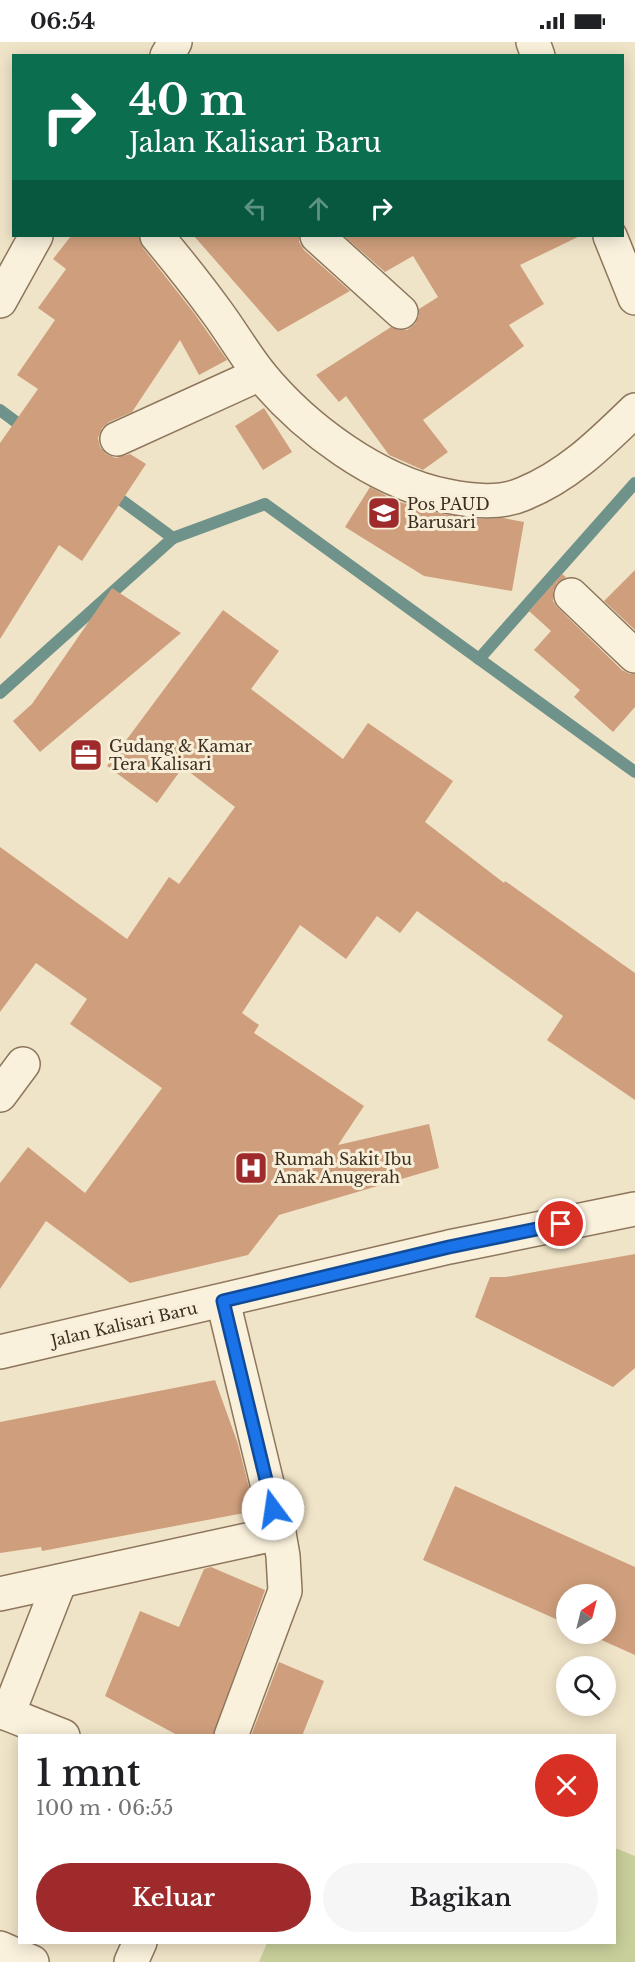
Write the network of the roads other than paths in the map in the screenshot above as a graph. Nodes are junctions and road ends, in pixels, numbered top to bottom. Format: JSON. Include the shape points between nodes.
{"nodes":[{"id":1,"x":35,"y":237,"type":"edge"},
{"id":2,"x":158,"y":237,"type":"edge"},
{"id":3,"x":318,"y":237,"type":"edge"},
{"id":4,"x":610,"y":237,"type":"edge"},
{"id":5,"x":635,"y":298,"type":"edge"},
{"id":6,"x":0,"y":301,"type":"edge"},
{"id":7,"x":401,"y":312,"type":"dead end"},
{"id":8,"x":260,"y":374,"type":"junction"},
{"id":9,"x":635,"y":410,"type":"edge"},
{"id":10,"x":117,"y":439,"type":"dead end"},
{"id":11,"x":571,"y":595,"type":"dead end"},
{"id":12,"x":635,"y":656,"type":"edge"},
{"id":13,"x":23,"y":1064,"type":"dead end"},
{"id":14,"x":0,"y":1095,"type":"edge"},
{"id":15,"x":635,"y":1209,"type":"edge"},
{"id":16,"x":223,"y":1301,"type":"junction"},
{"id":17,"x":0,"y":1352,"type":"edge"},
{"id":18,"x":279,"y":1533,"type":"junction"},
{"id":19,"x":60,"y":1581,"type":"junction"},
{"id":20,"x":0,"y":1594,"type":"edge"},
{"id":21,"x":4,"y":1713,"type":"edge"},
{"id":22,"x":58,"y":1734,"type":"edge"},
{"id":23,"x":232,"y":1734,"type":"edge"},
{"id":24,"x":139,"y":1944,"type":"edge"},
{"id":25,"x":0,"y":1948,"type":"edge"},
{"id":26,"x":32,"y":1962,"type":"edge"},
{"id":27,"x":131,"y":1962,"type":"edge"}],
"edges":[{"from":1,"to":6,"type":"street"},
{"from":2,"to":8,"type":"street"},
{"from":3,"to":7,"type":"street"},
{"from":4,"to":5,"type":"street"},
{"from":8,"to":9,"type":"street","via":[[305,419],[345,450],[409,486],[460,499],[498,500],[522,495],[554,479],[588,455]]},
{"from":8,"to":10,"type":"street"},
{"from":11,"to":12,"type":"street"},
{"from":13,"to":14,"type":"street"},
{"from":15,"to":16,"type":"street","name":"Jalan Kalisari Baru","via":[[449,1247]]},
{"from":16,"to":17,"type":"street","name":"Jalan Kalisari Baru"},
{"from":16,"to":18,"type":"street"},
{"from":18,"to":19,"type":"street"},
{"from":18,"to":23,"type":"street","via":[[285,1591]]},
{"from":19,"to":20,"type":"street"},
{"from":19,"to":21,"type":"street"},
{"from":21,"to":22,"type":"street"},
{"from":24,"to":27,"type":"street"},
{"from":25,"to":26,"type":"street"}]}
